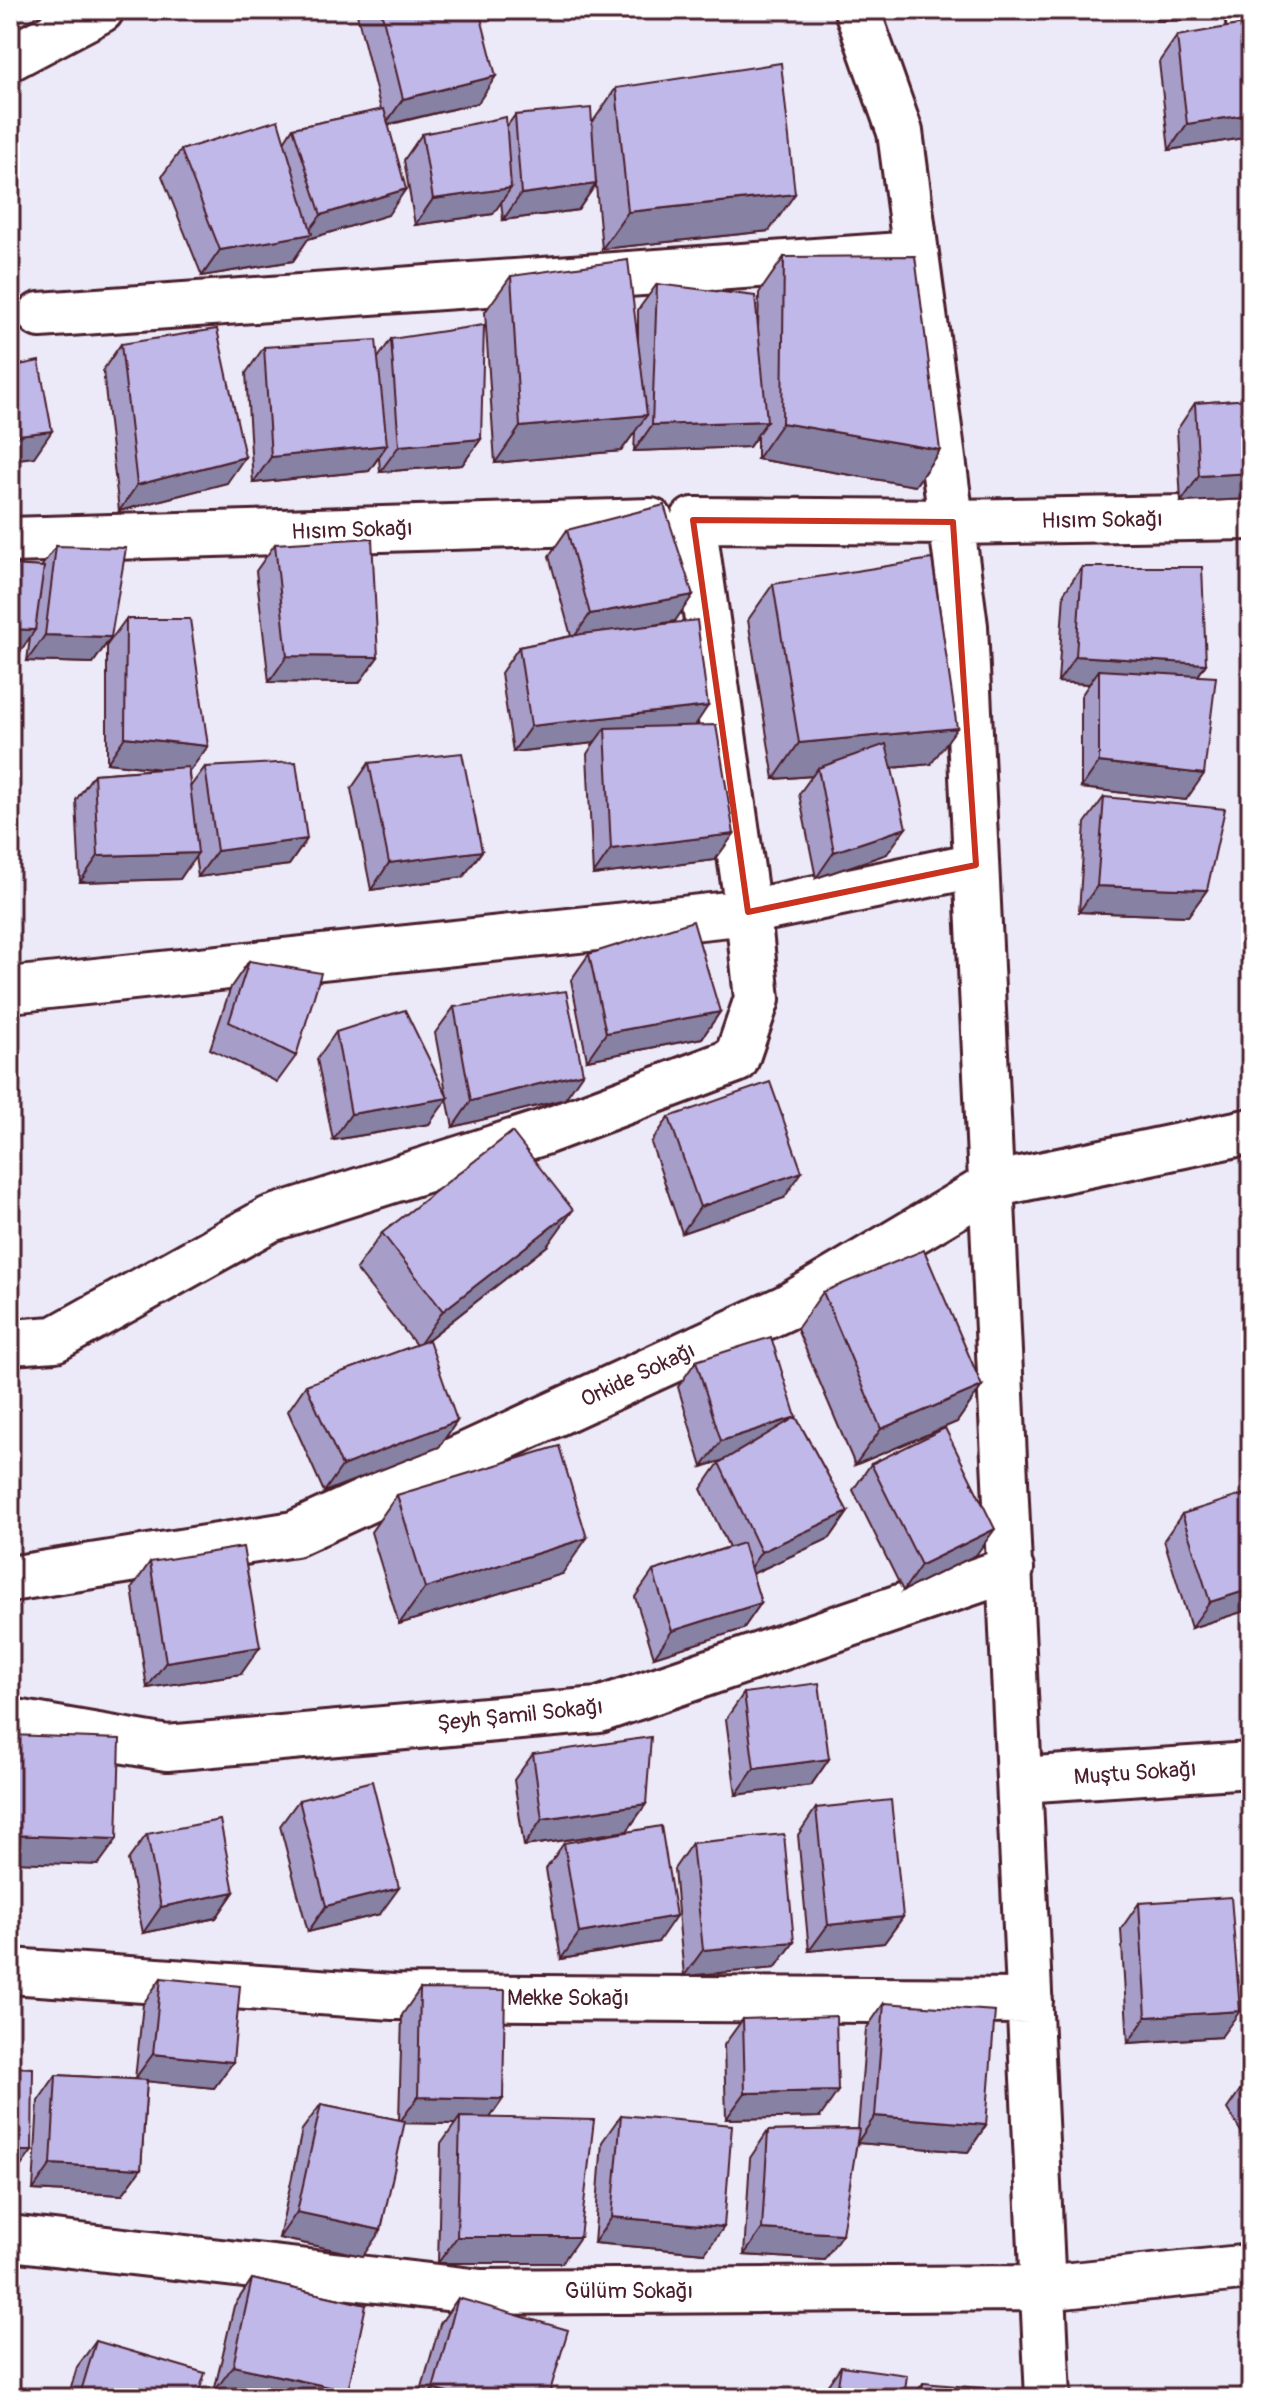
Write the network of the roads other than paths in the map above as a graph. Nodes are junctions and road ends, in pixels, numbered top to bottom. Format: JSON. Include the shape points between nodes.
{"nodes":[{"id":1,"x":101,"y":10,"type":"edge"},
{"id":2,"x":857,"y":10,"type":"edge"},
{"id":3,"x":1248,"y":10,"type":"edge"},
{"id":4,"x":1251,"y":45,"type":"edge"},
{"id":5,"x":10,"y":58,"type":"edge"},
{"id":6,"x":915,"y":254,"type":"junction"},
{"id":7,"x":40,"y":315,"type":"dead end"},
{"id":8,"x":1251,"y":517,"type":"edge"},
{"id":9,"x":693,"y":520,"type":"junction"},
{"id":10,"x":953,"y":522,"type":"junction"},
{"id":11,"x":10,"y":540,"type":"edge"},
{"id":12,"x":976,"y":865,"type":"junction"},
{"id":13,"x":748,"y":912,"type":"junction"},
{"id":14,"x":10,"y":990,"type":"edge"},
{"id":15,"x":1251,"y":1131,"type":"edge"},
{"id":16,"x":992,"y":1185,"type":"junction"},
{"id":17,"x":10,"y":1342,"type":"edge"},
{"id":18,"x":1011,"y":1569,"type":"junction"},
{"id":19,"x":10,"y":1579,"type":"edge"},
{"id":20,"x":10,"y":1721,"type":"edge"},
{"id":21,"x":1251,"y":1765,"type":"edge"},
{"id":22,"x":1020,"y":1780,"type":"junction"},
{"id":23,"x":10,"y":1971,"type":"edge"},
{"id":24,"x":1030,"y":2001,"type":"junction"},
{"id":25,"x":10,"y":2238,"type":"edge"},
{"id":26,"x":1251,"y":2267,"type":"edge"},
{"id":27,"x":1043,"y":2288,"type":"junction"},
{"id":28,"x":1048,"y":2398,"type":"edge"}],
"edges":[{"from":1,"to":5,"type":"street"},
{"from":2,"to":6,"type":"street","via":[[900,132]]},
{"from":3,"to":4,"type":"street"},
{"from":6,"to":7,"type":"street"},
{"from":6,"to":10,"type":"street"},
{"from":8,"to":10,"type":"street","name":"Hısım Sokağı"},
{"from":9,"to":10,"type":"street","name":"Hısım Sokağı"},
{"from":9,"to":11,"type":"street","name":"Hısım Sokağı"},
{"from":9,"to":13,"type":"street"},
{"from":10,"to":12,"type":"street","via":[[965,626]]},
{"from":12,"to":13,"type":"street"},
{"from":12,"to":16,"type":"street"},
{"from":13,"to":14,"type":"street"},
{"from":13,"to":17,"type":"street","via":[[757,999],[736,1060],[544,1132],[270,1219],[55,1339]]},
{"from":15,"to":16,"type":"street","name":"Orkide Sokağı"},
{"from":16,"to":18,"type":"street"},
{"from":16,"to":19,"type":"street","name":"Orkide Sokağı","via":[[787,1307],[294,1534]]},
{"from":18,"to":20,"type":"street","name":"Şeyh Şamil Sokağı","via":[[599,1710],[167,1748]]},
{"from":18,"to":22,"type":"street"},
{"from":21,"to":22,"type":"street","name":"Muştu Sokağı"},
{"from":22,"to":24,"type":"street"},
{"from":23,"to":24,"type":"street","name":"Mekke Sokağı","via":[[393,1997]]},
{"from":24,"to":27,"type":"street"},
{"from":25,"to":27,"type":"street","name":"Gülüm Sokağı","via":[[481,2292]]},
{"from":26,"to":27,"type":"street","name":"Gülüm Sokağı"},
{"from":27,"to":28,"type":"street"}]}
